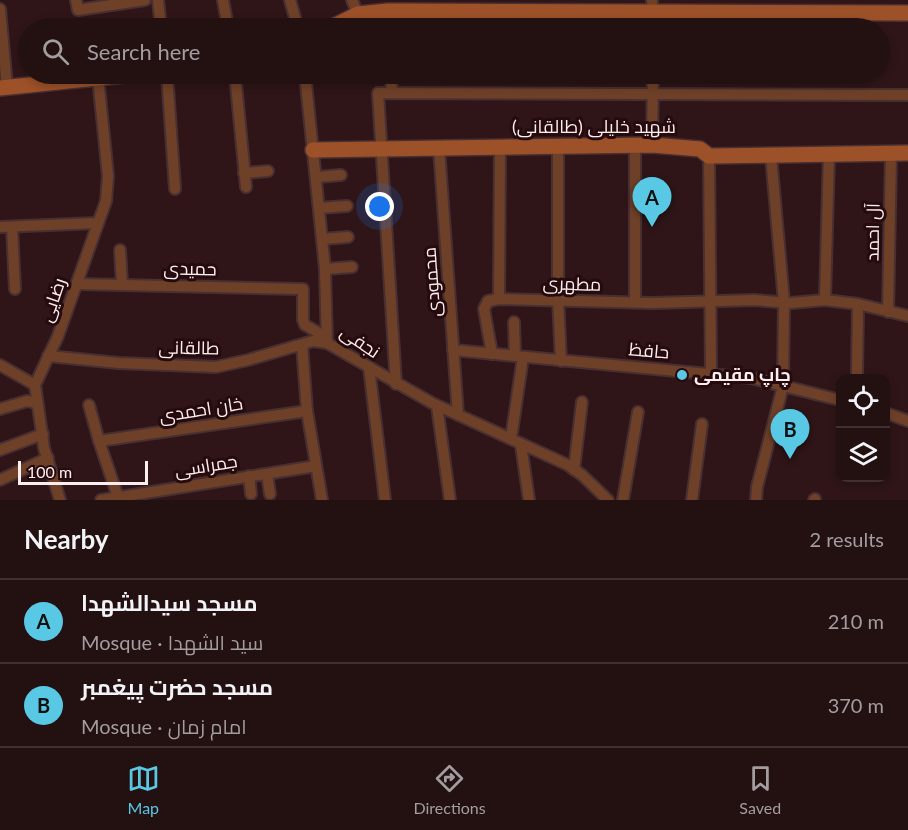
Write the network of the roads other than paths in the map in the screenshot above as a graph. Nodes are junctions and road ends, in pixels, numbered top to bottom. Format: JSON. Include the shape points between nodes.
{"nodes":[{"id":1,"x":76,"y":0,"type":"edge"},
{"id":2,"x":145,"y":0,"type":"edge"},
{"id":3,"x":158,"y":0,"type":"edge"},
{"id":4,"x":223,"y":0,"type":"edge"},
{"id":5,"x":290,"y":0,"type":"edge"},
{"id":6,"x":375,"y":0,"type":"edge"},
{"id":7,"x":476,"y":6,"type":"edge"},
{"id":8,"x":514,"y":6,"type":"edge"},
{"id":9,"x":583,"y":6,"type":"edge"},
{"id":10,"x":653,"y":6,"type":"edge"},
{"id":11,"x":355,"y":7,"type":"edge"},
{"id":12,"x":0,"y":9,"type":"edge"},
{"id":13,"x":388,"y":11,"type":"junction"},
{"id":14,"x":908,"y":13,"type":"edge"},
{"id":15,"x":160,"y":18,"type":"edge"},
{"id":16,"x":226,"y":18,"type":"edge"},
{"id":17,"x":295,"y":18,"type":"edge"},
{"id":18,"x":342,"y":18,"type":"edge"},
{"id":19,"x":388,"y":18,"type":"edge"},
{"id":20,"x":32,"y":84,"type":"edge"},
{"id":21,"x":107,"y":84,"type":"edge"},
{"id":22,"x":168,"y":84,"type":"edge"},
{"id":23,"x":236,"y":84,"type":"edge"},
{"id":24,"x":306,"y":84,"type":"edge"},
{"id":25,"x":392,"y":84,"type":"edge"},
{"id":26,"x":652,"y":84,"type":"edge"},
{"id":27,"x":4,"y":87,"type":"edge"},
{"id":28,"x":392,"y":93,"type":"junction"},
{"id":29,"x":652,"y":94,"type":"junction"},
{"id":30,"x":908,"y":95,"type":"edge"},
{"id":31,"x":652,"y":145,"type":"junction"},
{"id":32,"x":500,"y":146,"type":"junction"},
{"id":33,"x":558,"y":146,"type":"junction"},
{"id":34,"x":635,"y":146,"type":"junction"},
{"id":35,"x":439,"y":148,"type":"junction"},
{"id":36,"x":381,"y":149,"type":"junction"},
{"id":37,"x":313,"y":150,"type":"junction"},
{"id":38,"x":908,"y":153,"type":"edge"},
{"id":39,"x":829,"y":154,"type":"junction"},
{"id":40,"x":891,"y":154,"type":"junction"},
{"id":41,"x":709,"y":156,"type":"junction"},
{"id":42,"x":771,"y":156,"type":"junction"},
{"id":43,"x":268,"y":171,"type":"dead end"},
{"id":44,"x":244,"y":173,"type":"junction"},
{"id":45,"x":341,"y":175,"type":"dead end"},
{"id":46,"x":317,"y":177,"type":"junction"},
{"id":47,"x":246,"y":188,"type":"dead end"},
{"id":48,"x":175,"y":189,"type":"dead end"},
{"id":49,"x":347,"y":206,"type":"dead end"},
{"id":50,"x":319,"y":208,"type":"junction"},
{"id":51,"x":97,"y":223,"type":"junction"},
{"id":52,"x":0,"y":227,"type":"edge"},
{"id":53,"x":12,"y":227,"type":"junction"},
{"id":54,"x":348,"y":237,"type":"dead end"},
{"id":55,"x":322,"y":239,"type":"junction"},
{"id":56,"x":120,"y":250,"type":"dead end"},
{"id":57,"x":352,"y":267,"type":"dead end"},
{"id":58,"x":325,"y":269,"type":"junction"},
{"id":59,"x":77,"y":284,"type":"junction"},
{"id":60,"x":122,"y":284,"type":"junction"},
{"id":61,"x":15,"y":289,"type":"dead end"},
{"id":62,"x":499,"y":299,"type":"junction"},
{"id":63,"x":558,"y":299,"type":"junction"},
{"id":64,"x":825,"y":300,"type":"junction"},
{"id":65,"x":710,"y":301,"type":"junction"},
{"id":66,"x":634,"y":302,"type":"junction"},
{"id":67,"x":784,"y":302,"type":"junction"},
{"id":68,"x":858,"y":304,"type":"junction"},
{"id":69,"x":888,"y":312,"type":"junction"},
{"id":70,"x":908,"y":316,"type":"edge"},
{"id":71,"x":514,"y":322,"type":"dead end"},
{"id":72,"x":327,"y":343,"type":"junction"},
{"id":73,"x":302,"y":345,"type":"junction"},
{"id":74,"x":453,"y":350,"type":"junction"},
{"id":75,"x":492,"y":354,"type":"junction"},
{"id":76,"x":48,"y":356,"type":"junction"},
{"id":77,"x":519,"y":356,"type":"junction"},
{"id":78,"x":561,"y":361,"type":"junction"},
{"id":79,"x":0,"y":365,"type":"edge"},
{"id":80,"x":369,"y":367,"type":"junction"},
{"id":81,"x":711,"y":374,"type":"junction"},
{"id":82,"x":857,"y":374,"type":"edge"},
{"id":83,"x":396,"y":384,"type":"junction"},
{"id":84,"x":35,"y":385,"type":"junction"},
{"id":85,"x":783,"y":386,"type":"junction"},
{"id":86,"x":836,"y":399,"type":"edge"},
{"id":87,"x":582,"y":402,"type":"dead end"},
{"id":88,"x":36,"y":403,"type":"junction"},
{"id":89,"x":89,"y":405,"type":"dead end"},
{"id":90,"x":436,"y":406,"type":"junction"},
{"id":91,"x":0,"y":409,"type":"edge"},
{"id":92,"x":308,"y":411,"type":"junction"},
{"id":93,"x":638,"y":412,"type":"dead end"},
{"id":94,"x":458,"y":415,"type":"junction"},
{"id":95,"x":890,"y":415,"type":"edge"},
{"id":96,"x":908,"y":420,"type":"edge"},
{"id":97,"x":702,"y":424,"type":"dead end"},
{"id":98,"x":43,"y":434,"type":"junction"},
{"id":99,"x":511,"y":440,"type":"junction"},
{"id":100,"x":99,"y":441,"type":"junction"},
{"id":101,"x":521,"y":445,"type":"junction"},
{"id":102,"x":0,"y":450,"type":"edge"},
{"id":103,"x":48,"y":459,"type":"junction"},
{"id":104,"x":316,"y":466,"type":"junction"},
{"id":105,"x":574,"y":470,"type":"junction"},
{"id":106,"x":267,"y":474,"type":"junction"},
{"id":107,"x":249,"y":476,"type":"junction"},
{"id":108,"x":0,"y":480,"type":"edge"},
{"id":109,"x":251,"y":494,"type":"dead end"},
{"id":110,"x":270,"y":494,"type":"dead end"},
{"id":111,"x":119,"y":499,"type":"edge"},
{"id":112,"x":60,"y":500,"type":"edge"},
{"id":113,"x":101,"y":500,"type":"edge"},
{"id":114,"x":322,"y":500,"type":"edge"},
{"id":115,"x":385,"y":500,"type":"edge"},
{"id":116,"x":450,"y":500,"type":"edge"},
{"id":117,"x":529,"y":500,"type":"edge"},
{"id":118,"x":605,"y":500,"type":"edge"},
{"id":119,"x":623,"y":500,"type":"edge"},
{"id":120,"x":692,"y":500,"type":"edge"},
{"id":121,"x":756,"y":500,"type":"edge"}],
"edges":[{"from":1,"to":2,"type":"street","via":[[78,10]]},
{"from":3,"to":15,"type":"street"},
{"from":4,"to":16,"type":"street"},
{"from":5,"to":17,"type":"street"},
{"from":6,"to":11,"type":"street"},
{"from":7,"to":8,"type":"street"},
{"from":7,"to":13,"type":"street"},
{"from":8,"to":9,"type":"street"},
{"from":9,"to":10,"type":"street"},
{"from":10,"to":14,"type":"street"},
{"from":11,"to":13,"type":"street"},
{"from":11,"to":18,"type":"street"},
{"from":12,"to":27,"type":"street"},
{"from":13,"to":19,"type":"street"},
{"from":20,"to":27,"type":"street"},
{"from":21,"to":51,"type":"street","name":"رضایی","via":[[108,189]]},
{"from":22,"to":48,"type":"street"},
{"from":23,"to":44,"type":"street"},
{"from":24,"to":37,"type":"street","name":"نجفی"},
{"from":25,"to":28,"type":"street"},
{"from":26,"to":29,"type":"street"},
{"from":28,"to":29,"type":"street"},
{"from":28,"to":36,"type":"street","via":[[378,93]]},
{"from":29,"to":30,"type":"street"},
{"from":29,"to":31,"type":"street"},
{"from":31,"to":34,"type":"street","name":"شهید خلیلی (طالقانی)"},
{"from":31,"to":41,"type":"street","name":"شهید خلیلی (طالقانی)","via":[[700,148]]},
{"from":32,"to":33,"type":"street","name":"شهید خلیلی (طالقانی)"},
{"from":32,"to":35,"type":"street","name":"شهید خلیلی (طالقانی)"},
{"from":32,"to":62,"type":"street"},
{"from":33,"to":34,"type":"street","name":"شهید خلیلی (طالقانی)"},
{"from":33,"to":63,"type":"street"},
{"from":34,"to":66,"type":"street"},
{"from":35,"to":36,"type":"street","name":"شهید خلیلی (طالقانی)"},
{"from":35,"to":74,"type":"street","name":"محمودی"},
{"from":36,"to":37,"type":"street","name":"شهید خلیلی (طالقانی)"},
{"from":36,"to":83,"type":"street"},
{"from":37,"to":46,"type":"street","name":"نجفی"},
{"from":38,"to":40,"type":"street","name":"شهید خلیلی (طالقانی)"},
{"from":39,"to":40,"type":"street","name":"شهید خلیلی (طالقانی)"},
{"from":39,"to":42,"type":"street","name":"شهید خلیلی (طالقانی)"},
{"from":39,"to":64,"type":"street"},
{"from":40,"to":69,"type":"street","name":"آل احمد"},
{"from":41,"to":42,"type":"street","name":"شهید خلیلی (طالقانی)"},
{"from":41,"to":65,"type":"street"},
{"from":42,"to":67,"type":"street"},
{"from":43,"to":44,"type":"street"},
{"from":44,"to":47,"type":"street"},
{"from":45,"to":46,"type":"street"},
{"from":46,"to":50,"type":"street","name":"نجفی"},
{"from":49,"to":50,"type":"street"},
{"from":50,"to":55,"type":"street","name":"نجفی"},
{"from":51,"to":53,"type":"street"},
{"from":51,"to":59,"type":"street","name":"رضایی"},
{"from":52,"to":53,"type":"street"},
{"from":53,"to":61,"type":"street"},
{"from":54,"to":55,"type":"street"},
{"from":55,"to":58,"type":"street","name":"نجفی"},
{"from":56,"to":60,"type":"street"},
{"from":57,"to":58,"type":"street"},
{"from":58,"to":72,"type":"street","name":"نجفی"},
{"from":59,"to":60,"type":"street","name":"حمیدی"},
{"from":59,"to":76,"type":"street","name":"رضایی"},
{"from":60,"to":72,"type":"street","name":"حمیدی","via":[[303,289],[305,325]]},
{"from":62,"to":63,"type":"street","name":"مطهری"},
{"from":62,"to":75,"type":"street","via":[[488,301],[484,309]]},
{"from":63,"to":66,"type":"street","name":"مطهری"},
{"from":63,"to":78,"type":"street"},
{"from":64,"to":67,"type":"street","name":"مطهری"},
{"from":64,"to":68,"type":"street","name":"مطهری"},
{"from":65,"to":66,"type":"street","name":"مطهری"},
{"from":65,"to":67,"type":"street","name":"مطهری"},
{"from":65,"to":81,"type":"street"},
{"from":67,"to":85,"type":"street"},
{"from":68,"to":69,"type":"street","name":"مطهری"},
{"from":68,"to":82,"type":"street"},
{"from":69,"to":70,"type":"street","name":"مطهری"},
{"from":71,"to":77,"type":"street"},
{"from":72,"to":73,"type":"street","name":"طالقانی","via":[[313,341]]},
{"from":72,"to":80,"type":"street","name":"نجفی"},
{"from":73,"to":76,"type":"street","name":"طالقانی","via":[[216,367]]},
{"from":73,"to":92,"type":"street"},
{"from":74,"to":75,"type":"street","name":"حافظ"},
{"from":74,"to":94,"type":"street","name":"محمودی"},
{"from":75,"to":77,"type":"street","name":"حافظ"},
{"from":76,"to":84,"type":"street","name":"رضایی"},
{"from":77,"to":78,"type":"street","name":"حافظ"},
{"from":77,"to":99,"type":"street"},
{"from":78,"to":81,"type":"street","name":"حافظ"},
{"from":79,"to":84,"type":"street"},
{"from":80,"to":83,"type":"street","name":"نجفی"},
{"from":80,"to":115,"type":"street"},
{"from":81,"to":85,"type":"street","name":"حافظ"},
{"from":83,"to":90,"type":"street","name":"نجفی"},
{"from":84,"to":88,"type":"street"},
{"from":85,"to":86,"type":"street","name":"حافظ"},
{"from":85,"to":121,"type":"street"},
{"from":87,"to":105,"type":"street"},
{"from":88,"to":91,"type":"street","via":[[27,401]]},
{"from":88,"to":98,"type":"street"},
{"from":89,"to":100,"type":"street"},
{"from":90,"to":94,"type":"street","name":"نجفی"},
{"from":90,"to":116,"type":"street"},
{"from":92,"to":100,"type":"street","name":"خان احمدی"},
{"from":92,"to":104,"type":"street"},
{"from":93,"to":119,"type":"street"},
{"from":94,"to":99,"type":"street","name":"نجفی"},
{"from":95,"to":96,"type":"street"},
{"from":97,"to":120,"type":"street"},
{"from":98,"to":102,"type":"street"},
{"from":98,"to":103,"type":"street"},
{"from":99,"to":101,"type":"street","name":"نجفی"},
{"from":100,"to":111,"type":"street"},
{"from":101,"to":105,"type":"street","name":"نجفی"},
{"from":101,"to":117,"type":"street"},
{"from":103,"to":108,"type":"street"},
{"from":103,"to":112,"type":"street"},
{"from":104,"to":106,"type":"street","name":"جمراسی"},
{"from":104,"to":114,"type":"street"},
{"from":105,"to":118,"type":"street","name":"نجفی"},
{"from":106,"to":107,"type":"street","name":"جمراسی"},
{"from":106,"to":110,"type":"street"},
{"from":107,"to":109,"type":"street"},
{"from":107,"to":111,"type":"street","name":"جمراسی"},
{"from":111,"to":113,"type":"street","name":"جمراسی"}]}
